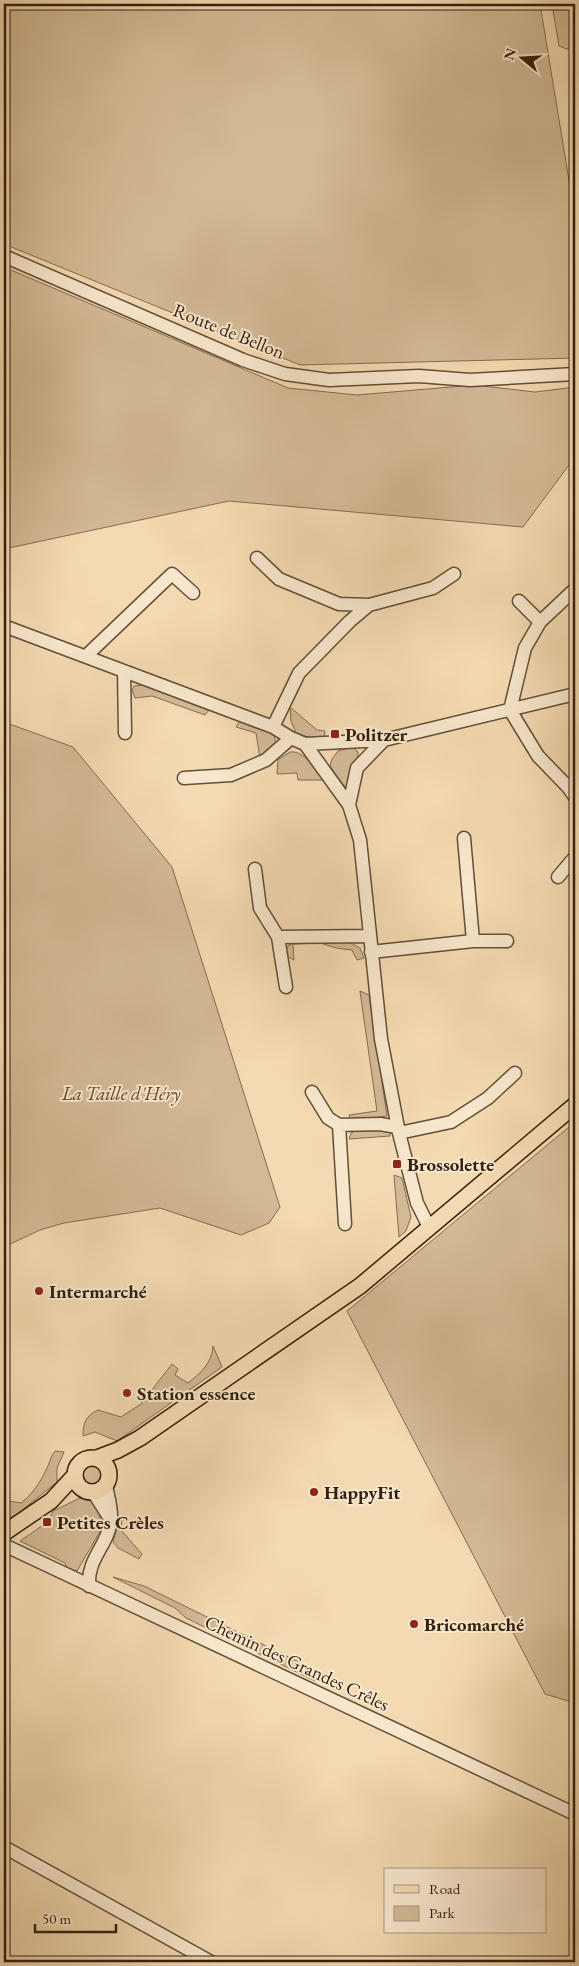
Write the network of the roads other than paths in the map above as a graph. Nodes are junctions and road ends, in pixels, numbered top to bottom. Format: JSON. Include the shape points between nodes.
{"nodes":[{"id":1,"x":4,"y":256,"type":"edge"},
{"id":2,"x":575,"y":367,"type":"edge"},
{"id":3,"x":575,"y":374,"type":"edge"},
{"id":4,"x":453,"y":377,"type":"junction"},
{"id":5,"x":257,"y":558,"type":"dead end"},
{"id":6,"x":454,"y":574,"type":"dead end"},
{"id":7,"x":575,"y":589,"type":"edge"},
{"id":8,"x":193,"y":593,"type":"dead end"},
{"id":9,"x":519,"y":601,"type":"dead end"},
{"id":10,"x":338,"y":604,"type":"junction"},
{"id":11,"x":369,"y":605,"type":"junction"},
{"id":12,"x":350,"y":621,"type":"junction"},
{"id":13,"x":540,"y":622,"type":"junction"},
{"id":14,"x":4,"y":626,"type":"edge"},
{"id":15,"x":86,"y":656,"type":"junction"},
{"id":16,"x":124,"y":671,"type":"junction"},
{"id":17,"x":575,"y":694,"type":"edge"},
{"id":18,"x":510,"y":710,"type":"junction"},
{"id":19,"x":273,"y":727,"type":"junction"},
{"id":20,"x":125,"y":733,"type":"dead end"},
{"id":21,"x":291,"y":738,"type":"junction"},
{"id":22,"x":384,"y":740,"type":"junction"},
{"id":23,"x":305,"y":744,"type":"junction"},
{"id":24,"x":184,"y":778,"type":"dead end"},
{"id":25,"x":575,"y":797,"type":"edge"},
{"id":26,"x":348,"y":805,"type":"junction"},
{"id":27,"x":464,"y":838,"type":"dead end"},
{"id":28,"x":575,"y":857,"type":"edge"},
{"id":29,"x":255,"y":869,"type":"dead end"},
{"id":30,"x":558,"y":877,"type":"dead end"},
{"id":31,"x":370,"y":936,"type":"junction"},
{"id":32,"x":278,"y":937,"type":"junction"},
{"id":33,"x":473,"y":941,"type":"junction"},
{"id":34,"x":507,"y":941,"type":"dead end"},
{"id":35,"x":371,"y":952,"type":"junction"},
{"id":36,"x":286,"y":987,"type":"dead end"},
{"id":37,"x":515,"y":1073,"type":"dead end"},
{"id":38,"x":312,"y":1092,"type":"dead end"},
{"id":39,"x":575,"y":1105,"type":"edge"},
{"id":40,"x":339,"y":1125,"type":"junction"},
{"id":41,"x":398,"y":1130,"type":"junction"},
{"id":42,"x":345,"y":1224,"type":"dead end"},
{"id":43,"x":429,"y":1227,"type":"junction"},
{"id":44,"x":140,"y":1438,"type":"junction"},
{"id":45,"x":97,"y":1458,"type":"junction"},
{"id":46,"x":75,"y":1475,"type":"junction"},
{"id":47,"x":98,"y":1485,"type":"junction"},
{"id":48,"x":51,"y":1501,"type":"junction"},
{"id":49,"x":4,"y":1533,"type":"edge"},
{"id":50,"x":4,"y":1545,"type":"edge"},
{"id":51,"x":89,"y":1586,"type":"junction"},
{"id":52,"x":575,"y":1814,"type":"edge"},
{"id":53,"x":4,"y":1847,"type":"edge"},
{"id":54,"x":211,"y":1962,"type":"edge"}],
"edges":[{"from":1,"to":4,"type":"street","name":"Route de Bellon","via":[[243,360],[285,374],[329,380]]},
{"from":2,"to":4,"type":"street","name":"Route de Bellon","via":[[470,373]]},
{"from":3,"to":4,"type":"street","name":"Route de Bellon","via":[[470,380]]},
{"from":5,"to":10,"type":"street","via":[[279,579]]},
{"from":6,"to":11,"type":"street","via":[[433,588]]},
{"from":7,"to":13,"type":"street"},
{"from":8,"to":15,"type":"street","via":[[172,574]]},
{"from":9,"to":13,"type":"street"},
{"from":10,"to":11,"type":"street"},
{"from":10,"to":12,"type":"street"},
{"from":11,"to":12,"type":"street"},
{"from":12,"to":19,"type":"street","via":[[299,673]]},
{"from":13,"to":18,"type":"street","via":[[525,648]]},
{"from":14,"to":15,"type":"street"},
{"from":15,"to":16,"type":"street"},
{"from":16,"to":19,"type":"street"},
{"from":16,"to":20,"type":"street"},
{"from":17,"to":18,"type":"street"},
{"from":18,"to":22,"type":"street"},
{"from":18,"to":25,"type":"street","via":[[538,756]]},
{"from":19,"to":21,"type":"street"},
{"from":21,"to":23,"type":"street"},
{"from":21,"to":24,"type":"street","via":[[266,760],[231,775]]},
{"from":22,"to":23,"type":"street"},
{"from":22,"to":26,"type":"street","via":[[357,768]]},
{"from":23,"to":26,"type":"street"},
{"from":26,"to":31,"type":"street","via":[[360,840]]},
{"from":27,"to":33,"type":"street"},
{"from":28,"to":30,"type":"street"},
{"from":29,"to":32,"type":"street","via":[[260,908]]},
{"from":31,"to":32,"type":"street"},
{"from":31,"to":35,"type":"street"},
{"from":32,"to":36,"type":"street"},
{"from":33,"to":34,"type":"street"},
{"from":33,"to":35,"type":"street"},
{"from":35,"to":41,"type":"street","via":[[381,1039]]},
{"from":37,"to":41,"type":"street","via":[[488,1098],[451,1122]]},
{"from":38,"to":40,"type":"street","via":[[328,1118]]},
{"from":39,"to":43,"type":"main road"},
{"from":40,"to":41,"type":"street","via":[[380,1124]]},
{"from":40,"to":42,"type":"street"},
{"from":41,"to":43,"type":"street","via":[[417,1203]]},
{"from":43,"to":44,"type":"main road","via":[[360,1286]]},
{"from":44,"to":45,"type":"main road"},
{"from":44,"to":47,"type":"main road"},
{"from":45,"to":46,"type":"main road","via":[[84,1460],[77,1466]]},
{"from":45,"to":47,"type":"main road","via":[[105,1464]]},
{"from":46,"to":47,"type":"main road","via":[[77,1484]]},
{"from":46,"to":48,"type":"main road"},
{"from":47,"to":48,"type":"main road"},
{"from":47,"to":51,"type":"street","via":[[111,1507],[111,1522],[92,1563]]},
{"from":48,"to":49,"type":"main road"},
{"from":50,"to":51,"type":"street","name":"Chemin des Grandes Crêles"},
{"from":51,"to":52,"type":"street","name":"Chemin des Grandes Crêles"},
{"from":53,"to":54,"type":"street"}]}
